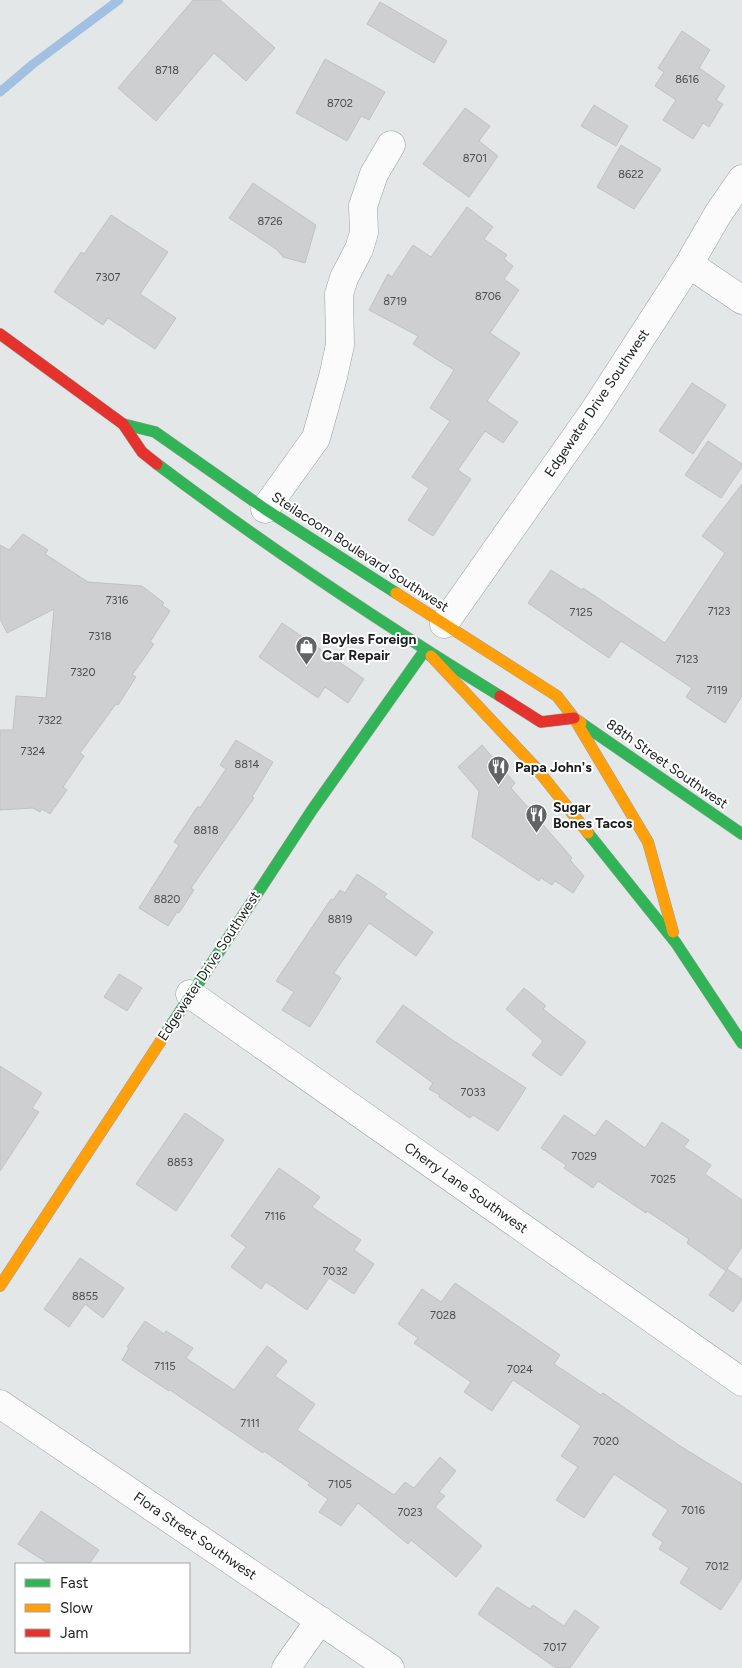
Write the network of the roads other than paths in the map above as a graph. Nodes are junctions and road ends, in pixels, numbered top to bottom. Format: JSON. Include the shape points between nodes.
{"nodes":[{"id":1,"x":391,"y":145,"type":"dead end"},
{"id":2,"x":742,"y":179,"type":"edge"},
{"id":3,"x":689,"y":264,"type":"junction"},
{"id":4,"x":742,"y":300,"type":"edge"},
{"id":5,"x":0,"y":334,"type":"edge"},
{"id":6,"x":123,"y":424,"type":"junction"},
{"id":7,"x":265,"y":509,"type":"junction"},
{"id":8,"x":444,"y":624,"type":"junction"},
{"id":9,"x":425,"y":650,"type":"junction"},
{"id":10,"x":574,"y":718,"type":"junction"},
{"id":11,"x":742,"y":834,"type":"edge"},
{"id":12,"x":676,"y":943,"type":"junction"},
{"id":13,"x":190,"y":994,"type":"junction"},
{"id":14,"x":742,"y":1043,"type":"edge"},
{"id":15,"x":0,"y":1286,"type":"edge"},
{"id":16,"x":742,"y":1382,"type":"edge"},
{"id":17,"x":0,"y":1404,"type":"edge"},
{"id":18,"x":320,"y":1620,"type":"junction"},
{"id":19,"x":286,"y":1668,"type":"edge"},
{"id":20,"x":390,"y":1668,"type":"edge"}],
"edges":[{"from":1,"to":7,"type":"street","via":[[374,174],[363,206],[364,233],[339,294],[340,345],[316,438]]},
{"from":2,"to":3,"type":"street","name":"Edgewater Drive Southwest"},
{"from":3,"to":4,"type":"street"},
{"from":3,"to":8,"type":"street","name":"Edgewater Drive Southwest","via":[[594,411]]},
{"from":5,"to":6,"type":"main road","name":"Steilacoom Boulevard Southwest"},
{"from":6,"to":7,"type":"main road","name":"Steilacoom Boulevard Southwest","via":[[155,432]]},
{"from":6,"to":9,"type":"main road","name":"Steilacoom Boulevard Southwest","via":[[142,452],[243,527]]},
{"from":7,"to":8,"type":"main road","name":"Steilacoom Boulevard Southwest"},
{"from":8,"to":10,"type":"main road","name":"Steilacoom Boulevard Southwest","via":[[557,696]]},
{"from":9,"to":10,"type":"main road","name":"Steilacoom Boulevard Southwest","via":[[541,722]]},
{"from":9,"to":12,"type":"main road","name":"Steilacoom Boulevard Southwest","via":[[537,768]]},
{"from":9,"to":13,"type":"main road","name":"Edgewater Drive Southwest","via":[[312,810]]},
{"from":10,"to":11,"type":"main road","name":"88th Street Southwest"},
{"from":10,"to":12,"type":"main road","name":"Steilacoom Boulevard Southwest","via":[[648,842]]},
{"from":12,"to":14,"type":"main road","name":"Steilacoom Boulevard Southwest"},
{"from":13,"to":15,"type":"main road","name":"Edgewater Drive Southwest"},
{"from":13,"to":16,"type":"street","name":"Cherry Lane Southwest"},
{"from":17,"to":18,"type":"street","name":"Flora Street Southwest"},
{"from":18,"to":19,"type":"street"},
{"from":18,"to":20,"type":"street","name":"Flora Street Southwest"}]}
